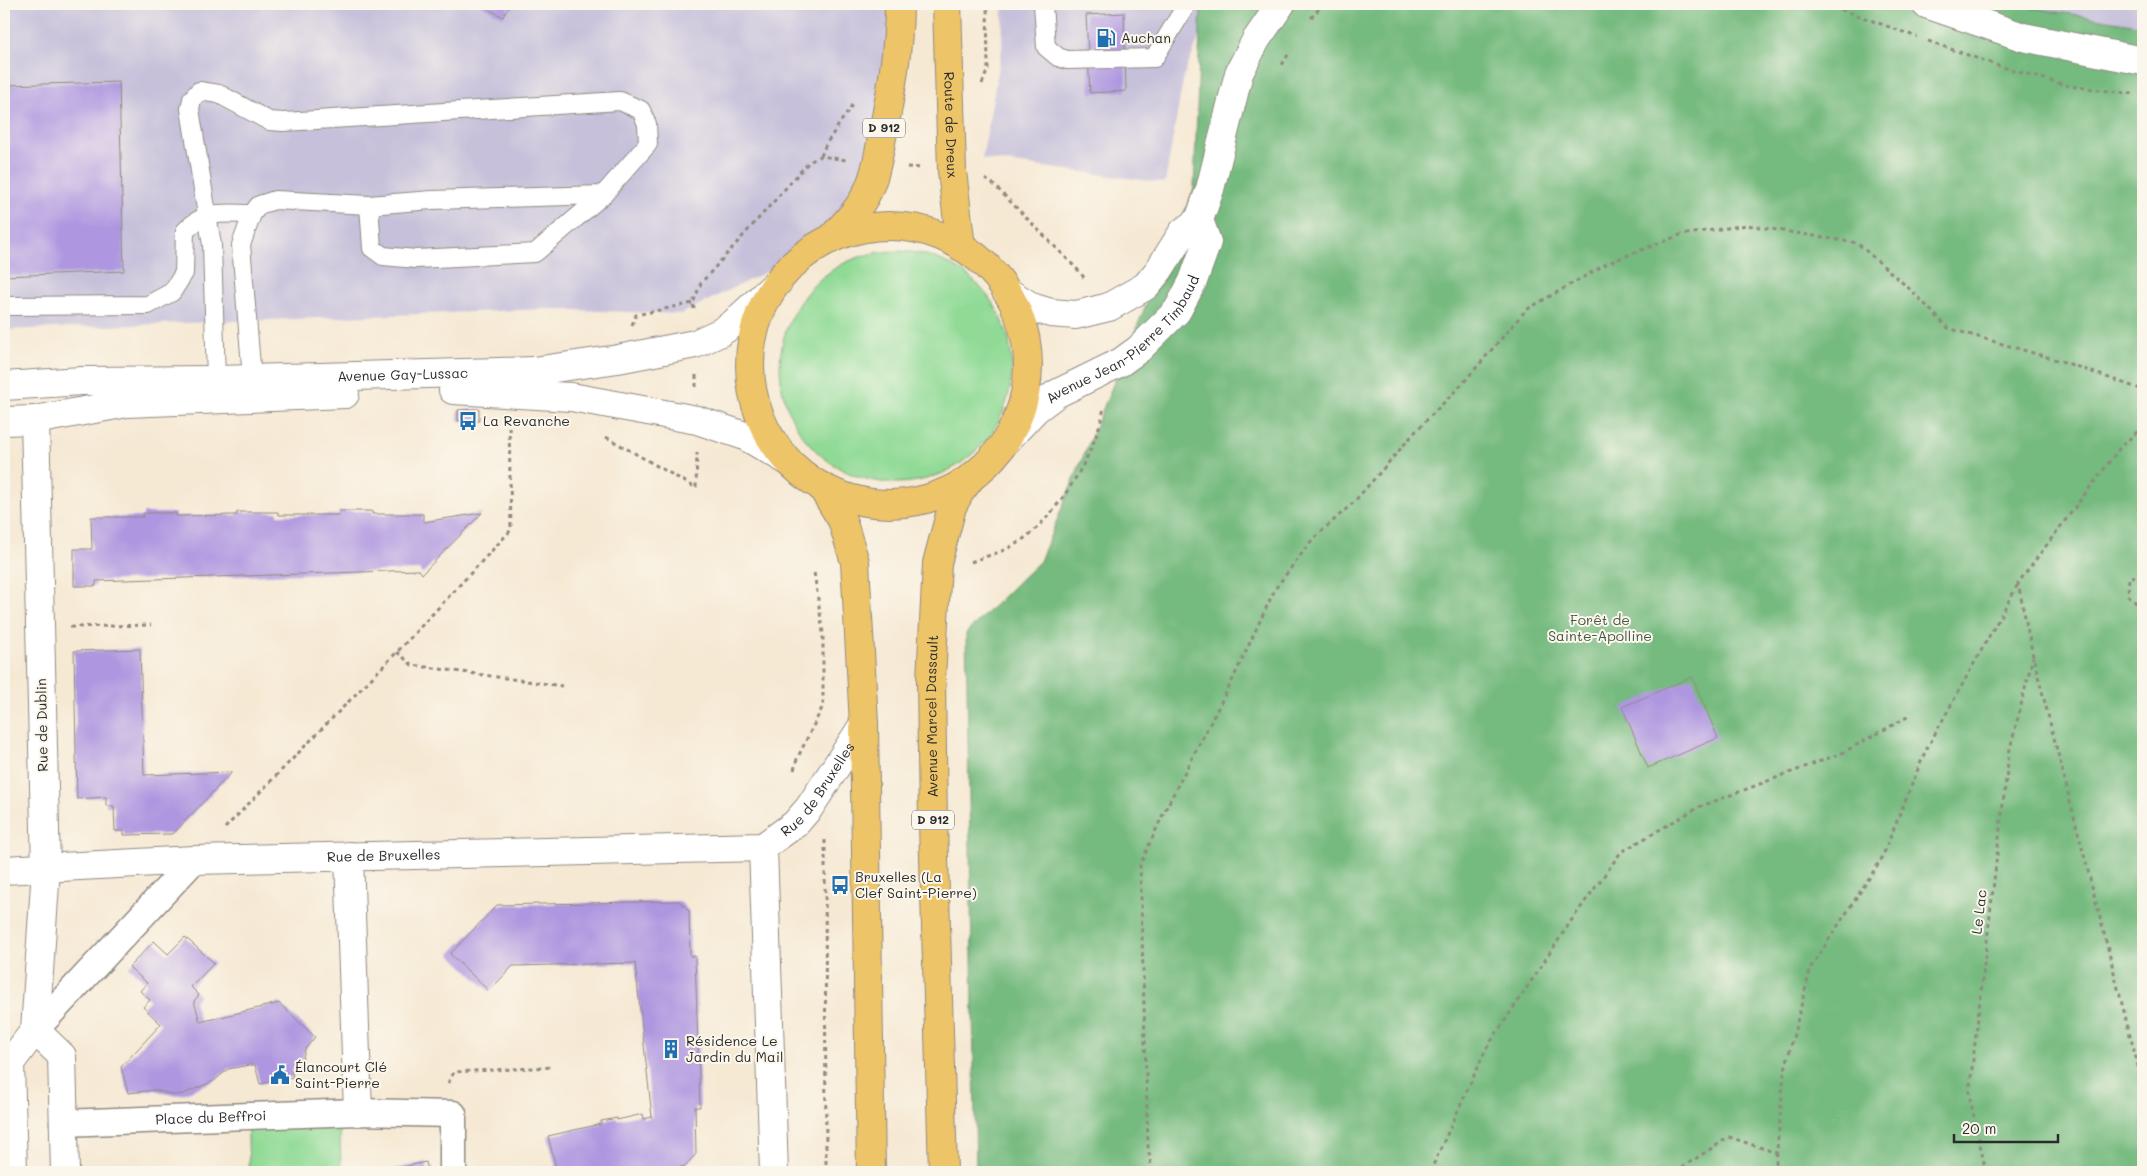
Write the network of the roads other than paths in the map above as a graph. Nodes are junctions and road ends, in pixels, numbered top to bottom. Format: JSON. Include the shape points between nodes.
{"nodes":[{"id":1,"x":899,"y":4,"type":"edge"},
{"id":2,"x":947,"y":4,"type":"edge"},
{"id":3,"x":1043,"y":4,"type":"edge"},
{"id":4,"x":1187,"y":4,"type":"edge"},
{"id":5,"x":1280,"y":4,"type":"edge"},
{"id":6,"x":1926,"y":4,"type":"edge"},
{"id":7,"x":2143,"y":61,"type":"edge"},
{"id":8,"x":603,"y":195,"type":"junction"},
{"id":9,"x":369,"y":204,"type":"junction"},
{"id":10,"x":252,"y":214,"type":"junction"},
{"id":11,"x":208,"y":215,"type":"junction"},
{"id":12,"x":1199,"y":220,"type":"junction"},
{"id":13,"x":831,"y":239,"type":"junction"},
{"id":14,"x":961,"y":247,"type":"junction"},
{"id":15,"x":778,"y":282,"type":"junction"},
{"id":16,"x":1006,"y":291,"type":"junction"},
{"id":17,"x":4,"y":306,"type":"edge"},
{"id":18,"x":252,"y":378,"type":"junction"},
{"id":19,"x":216,"y":380,"type":"junction"},
{"id":20,"x":4,"y":386,"type":"edge"},
{"id":21,"x":35,"y":420,"type":"junction"},
{"id":22,"x":4,"y":421,"type":"edge"},
{"id":23,"x":1005,"y":442,"type":"junction"},
{"id":24,"x":788,"y":461,"type":"junction"},
{"id":25,"x":972,"y":476,"type":"junction"},
{"id":26,"x":821,"y":486,"type":"junction"},
{"id":27,"x":864,"y":724,"type":"junction"},
{"id":28,"x":763,"y":847,"type":"junction"},
{"id":29,"x":349,"y":856,"type":"junction"},
{"id":30,"x":194,"y":860,"type":"junction"},
{"id":31,"x":46,"y":869,"type":"junction"},
{"id":32,"x":4,"y":870,"type":"edge"},
{"id":33,"x":36,"y":1030,"type":"junction"},
{"id":34,"x":7,"y":1066,"type":"edge"},
{"id":35,"x":358,"y":1112,"type":"junction"},
{"id":36,"x":63,"y":1124,"type":"junction"},
{"id":37,"x":13,"y":1172,"type":"edge"},
{"id":38,"x":65,"y":1172,"type":"edge"},
{"id":39,"x":453,"y":1172,"type":"edge"},
{"id":40,"x":774,"y":1172,"type":"edge"},
{"id":41,"x":871,"y":1172,"type":"edge"},
{"id":42,"x":943,"y":1172,"type":"edge"}],
"edges":[{"from":1,"to":13,"type":"main road","number":"D 912","via":[[895,69],[877,163],[862,203]]},
{"from":2,"to":14,"type":"main road","name":"Route de Dreux","via":[[952,171]]},
{"from":3,"to":4,"type":"lane","via":[[1046,47],[1058,58],[1067,60],[1154,58]]},
{"from":5,"to":12,"type":"street","name":"Avenue Jean-Pierre Timbaud","via":[[1239,73]]},
{"from":6,"to":7,"type":"street","via":[[2023,37]]},
{"from":8,"to":9,"type":"lane"},
{"from":8,"to":9,"type":"lane","via":[[535,253],[416,259],[383,256],[372,248]]},
{"from":8,"to":11,"type":"lane","via":[[648,144],[647,124],[641,110],[620,101],[284,122],[269,121],[219,94],[199,91],[192,99],[190,109]]},
{"from":9,"to":10,"type":"lane","via":[[275,200],[259,205]]},
{"from":10,"to":11,"type":"lane"},
{"from":10,"to":18,"type":"lane","via":[[241,245]]},
{"from":11,"to":17,"type":"lane","via":[[193,222],[186,231],[184,273],[172,292],[148,305]]},
{"from":11,"to":19,"type":"lane","via":[[212,245]]},
{"from":12,"to":16,"type":"street","name":"Avenue Jean-Pierre Timbaud","via":[[1183,232],[1146,286],[1109,307],[1076,315],[1051,313],[1034,308]]},
{"from":12,"to":23,"type":"street","name":"Avenue Jean-Pierre Timbaud","via":[[1207,242],[1178,311],[1121,362],[1056,394],[1036,408]]},
{"from":13,"to":14,"type":"main road","via":[[863,229],[897,227],[930,233]]},
{"from":13,"to":15,"type":"main road","via":[[807,253]]},
{"from":14,"to":16,"type":"main road","via":[[978,259]]},
{"from":15,"to":18,"type":"street","name":"Avenue Gay-Lussac","via":[[734,324],[695,344],[677,348],[534,371]]},
{"from":15,"to":24,"type":"main road","via":[[756,325],[750,373],[761,420]]},
{"from":16,"to":23,"type":"main road","via":[[1019,317],[1027,360],[1023,402]]},
{"from":18,"to":19,"type":"street","name":"Avenue Gay-Lussac"},
{"from":19,"to":20,"type":"street","name":"Avenue Gay-Lussac","via":[[82,381]]},
{"from":21,"to":22,"type":"street","name":"Avenue Gay-Lussac"},
{"from":21,"to":24,"type":"street","name":"Avenue Gay-Lussac","via":[[127,403],[428,390],[509,393],[571,397],[708,422],[745,436]]},
{"from":21,"to":31,"type":"street","name":"Rue de Dublin"},
{"from":23,"to":25,"type":"main road"},
{"from":24,"to":26,"type":"main road"},
{"from":25,"to":26,"type":"main road","via":[[939,495],[899,504],[846,498]]},
{"from":25,"to":42,"type":"main road","name":"Avenue Marcel Dassault","number":"D 912","via":[[952,507],[937,563],[932,669]]},
{"from":26,"to":27,"type":"main road","via":[[842,520],[855,562]]},
{"from":27,"to":28,"type":"street","name":"Rue de Bruxelles","via":[[810,808],[795,824]]},
{"from":27,"to":41,"type":"main road"},
{"from":28,"to":29,"type":"street","name":"Rue de Bruxelles"},
{"from":28,"to":40,"type":"street"},
{"from":29,"to":30,"type":"street","name":"Rue de Bruxelles"},
{"from":29,"to":35,"type":"street"},
{"from":30,"to":31,"type":"street","name":"Rue de Bruxelles"},
{"from":30,"to":33,"type":"street"},
{"from":31,"to":32,"type":"street","name":"Rue de Bruxelles"},
{"from":31,"to":33,"type":"street","name":"Rue de Dublin"},
{"from":33,"to":34,"type":"street"},
{"from":33,"to":36,"type":"street","via":[[62,1056]]},
{"from":34,"to":37,"type":"street"},
{"from":35,"to":36,"type":"street","name":"Place du Beffroi"},
{"from":35,"to":39,"type":"street","name":"Place du Beffroi","via":[[453,1114]]},
{"from":36,"to":38,"type":"street"}]}
